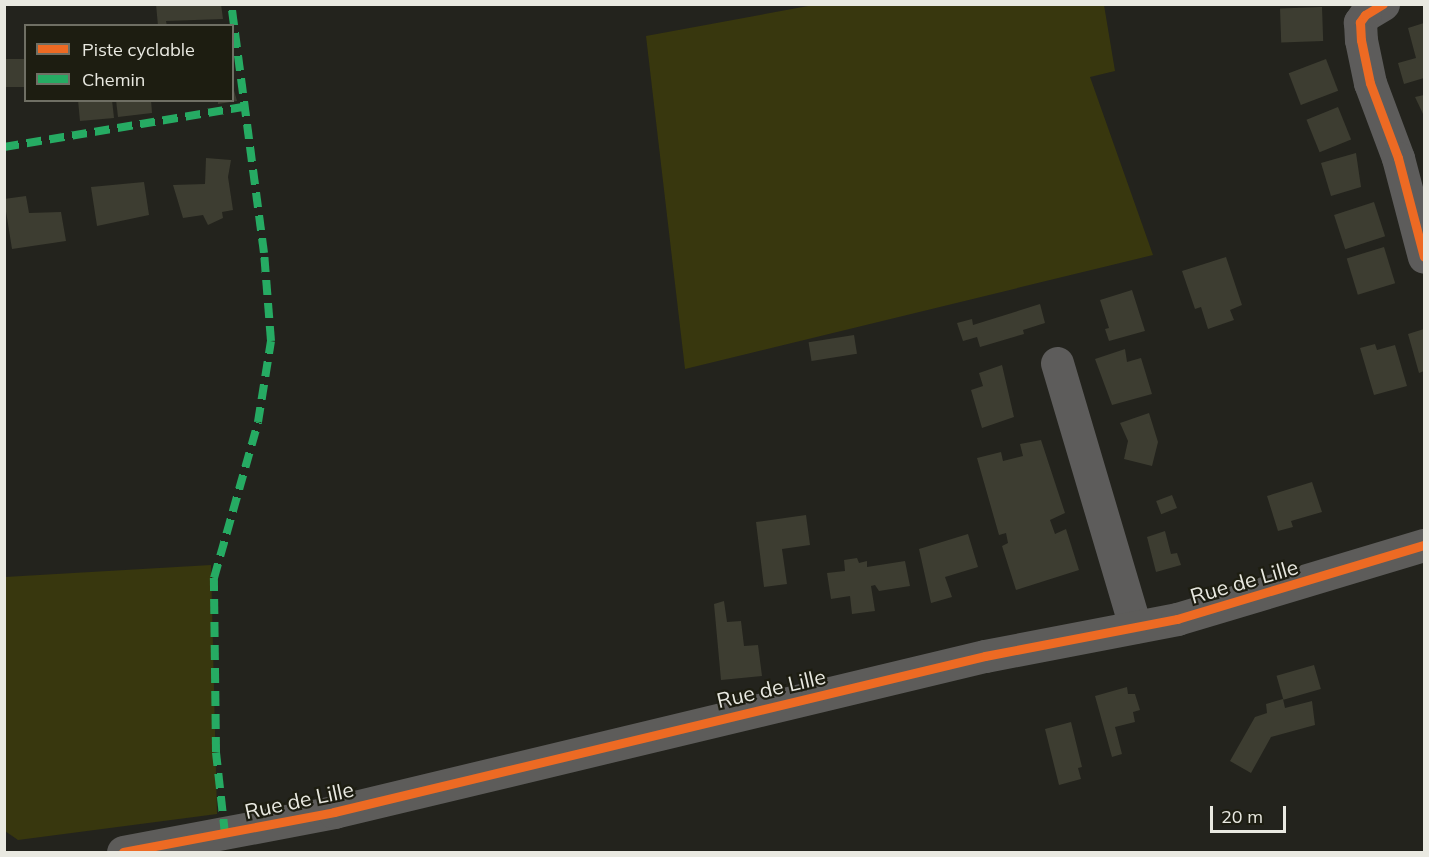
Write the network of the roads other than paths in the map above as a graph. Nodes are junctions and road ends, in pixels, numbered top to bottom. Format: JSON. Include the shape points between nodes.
{"nodes":[{"id":1,"x":1383,"y":4,"type":"edge"},
{"id":2,"x":1425,"y":257,"type":"edge"},
{"id":3,"x":1058,"y":363,"type":"dead end"},
{"id":4,"x":1425,"y":545,"type":"edge"},
{"id":5,"x":1136,"y":627,"type":"junction"},
{"id":6,"x":123,"y":852,"type":"edge"}],
"edges":[{"from":1,"to":2,"type":"street","via":[[1360,22],[1361,40],[1370,83],[1398,158]]},
{"from":3,"to":5,"type":"street"},
{"from":4,"to":5,"type":"main road","name":"Rue de Lille","via":[[1219,608]]},
{"from":5,"to":6,"type":"main road","name":"Rue de Lille","via":[[962,662],[334,812]]}]}
